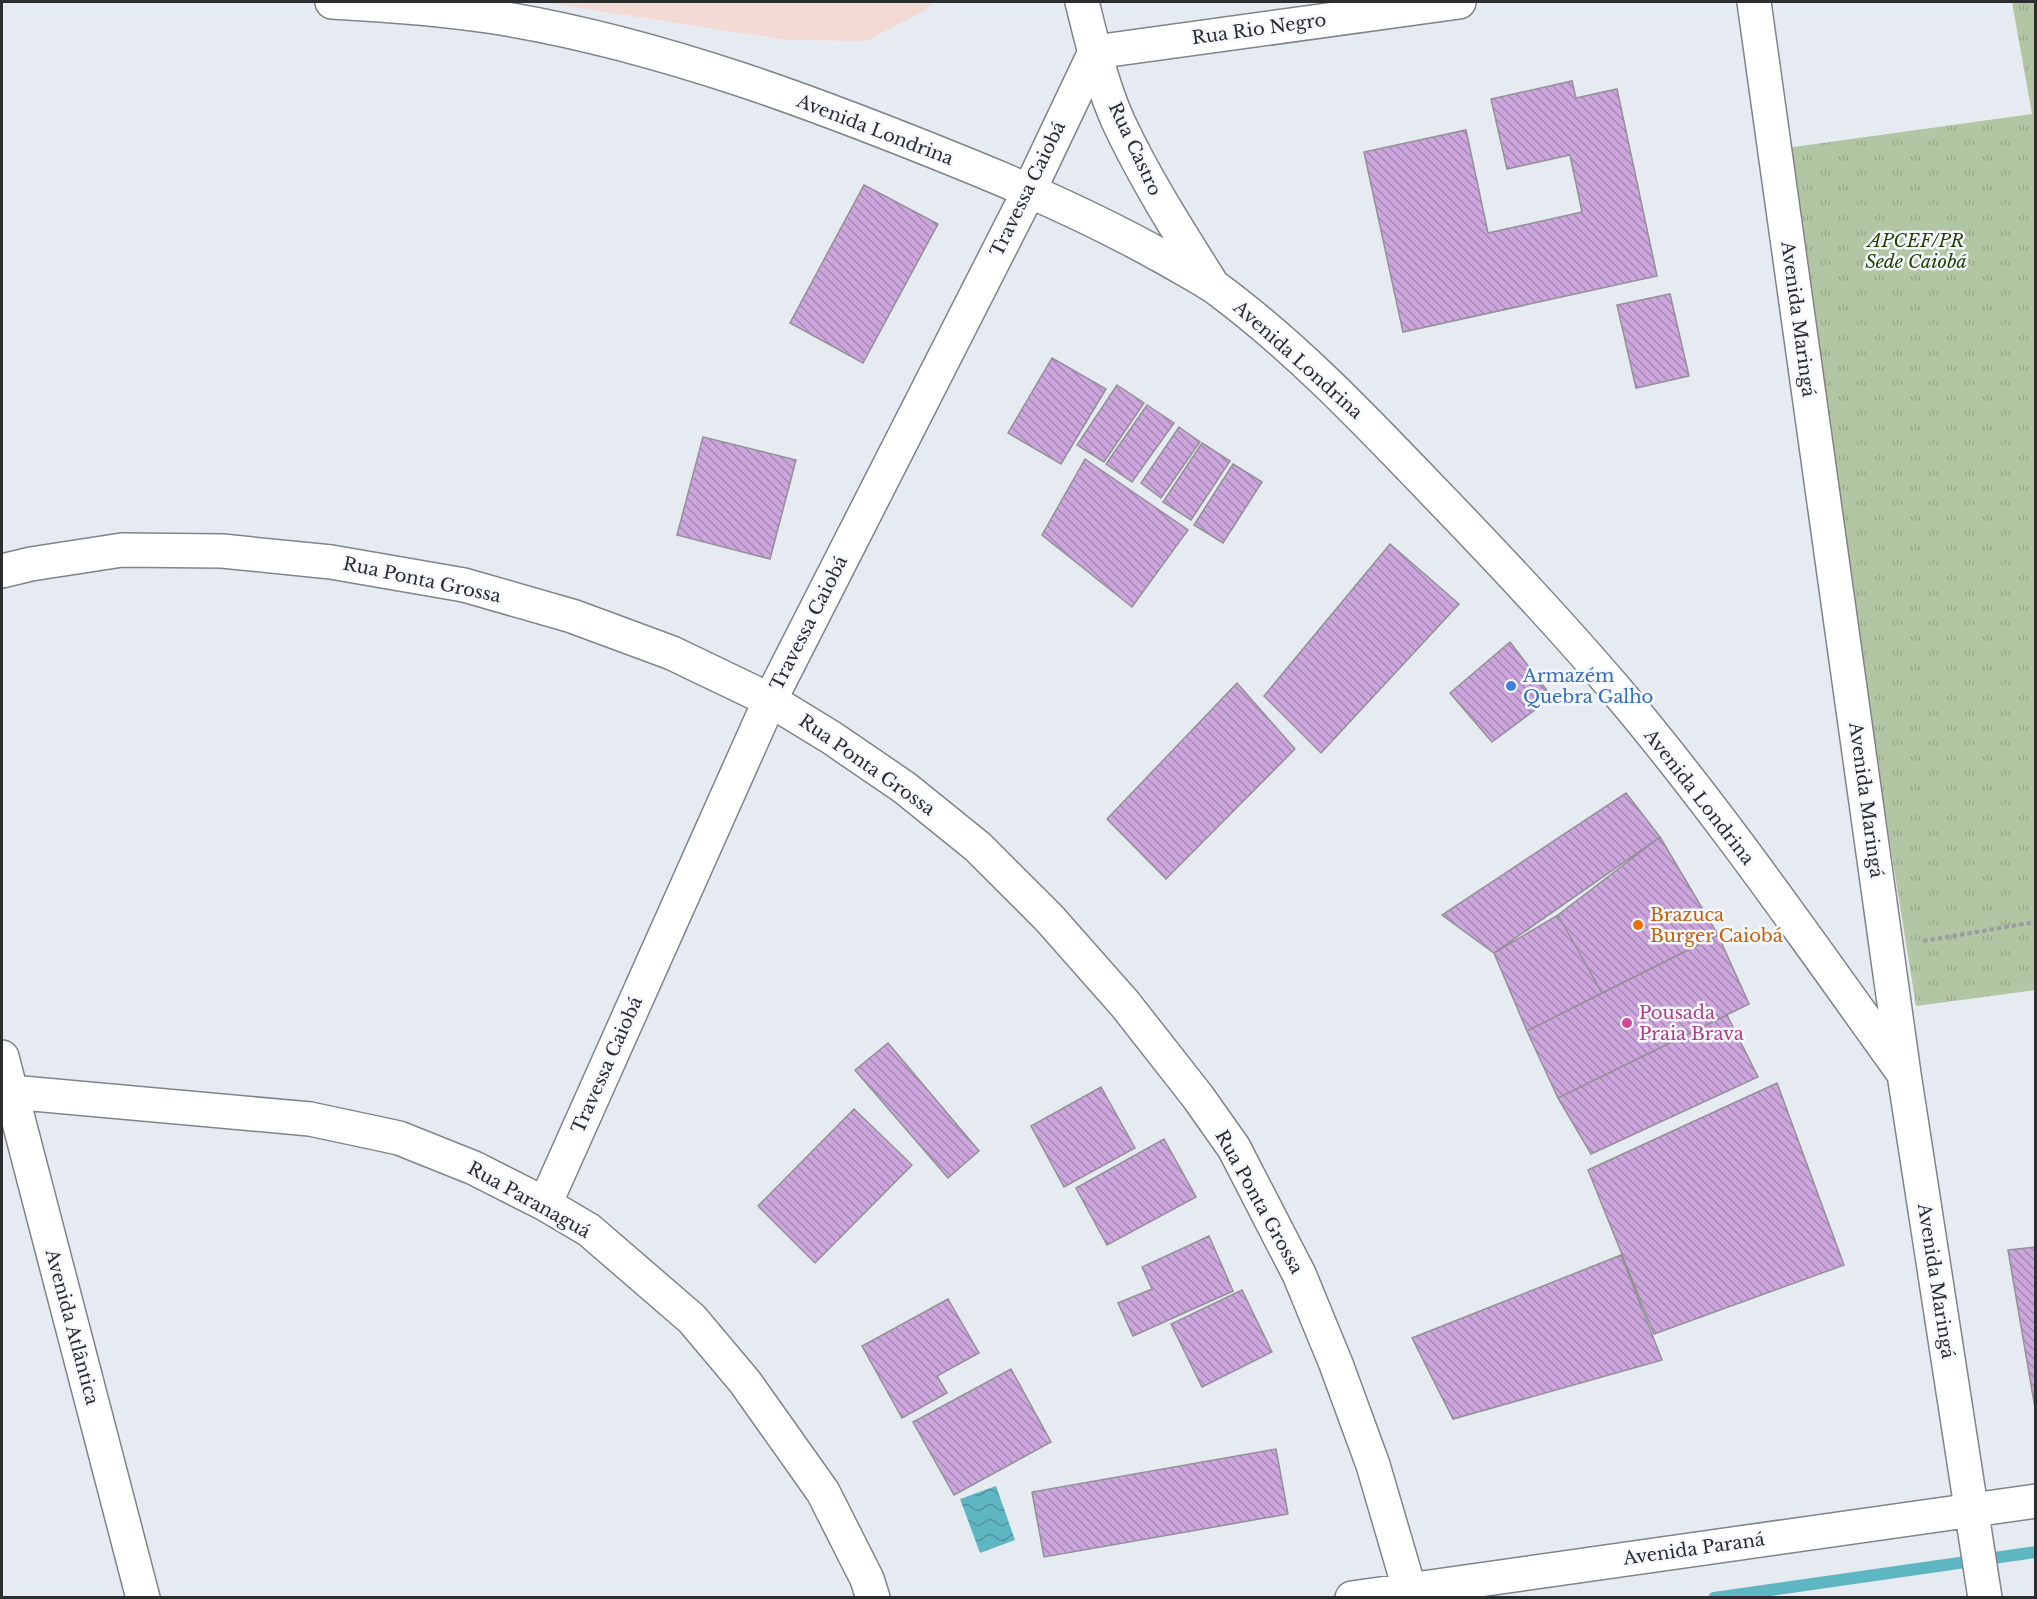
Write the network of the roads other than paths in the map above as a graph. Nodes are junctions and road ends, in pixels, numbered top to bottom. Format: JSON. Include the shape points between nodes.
{"nodes":[{"id":1,"x":332,"y":2,"type":"edge"},
{"id":2,"x":1082,"y":2,"type":"edge"},
{"id":3,"x":1459,"y":2,"type":"edge"},
{"id":4,"x":1754,"y":2,"type":"edge"},
{"id":5,"x":423,"y":4,"type":"edge"},
{"id":6,"x":1095,"y":52,"type":"junction"},
{"id":7,"x":1029,"y":190,"type":"junction"},
{"id":8,"x":1212,"y":285,"type":"junction"},
{"id":9,"x":2,"y":571,"type":"edge"},
{"id":10,"x":770,"y":700,"type":"junction"},
{"id":11,"x":2,"y":1057,"type":"edge"},
{"id":12,"x":1904,"y":1074,"type":"junction"},
{"id":13,"x":11,"y":1092,"type":"junction"},
{"id":14,"x":545,"y":1204,"type":"junction"},
{"id":15,"x":2036,"y":1501,"type":"edge"},
{"id":16,"x":1971,"y":1510,"type":"junction"},
{"id":17,"x":1411,"y":1593,"type":"edge"},
{"id":18,"x":143,"y":1598,"type":"edge"},
{"id":19,"x":873,"y":1598,"type":"edge"},
{"id":20,"x":1352,"y":1598,"type":"edge"},
{"id":21,"x":1985,"y":1598,"type":"edge"}],
"edges":[{"from":1,"to":5,"type":"street","name":"Avenida Londrina"},
{"from":2,"to":6,"type":"street","name":"Rua Castro"},
{"from":3,"to":6,"type":"street","name":"Rua Rio Negro"},
{"from":4,"to":12,"type":"street","name":"Avenida Maringá"},
{"from":5,"to":7,"type":"street","name":"Avenida Londrina","via":[[621,44],[717,73],[868,124]]},
{"from":6,"to":7,"type":"street","name":"Travessa Caiobá"},
{"from":6,"to":8,"type":"street","name":"Rua Castro","via":[[1117,119],[1160,202]]},
{"from":7,"to":8,"type":"street","name":"Avenida Londrina","via":[[1124,235]]},
{"from":7,"to":10,"type":"street","name":"Travessa Caiobá"},
{"from":8,"to":12,"type":"street","name":"Avenida Londrina","via":[[1279,338],[1375,430],[1492,552],[1617,692],[1737,843]]},
{"from":9,"to":10,"type":"street","name":"Rua Ponta Grossa","via":[[122,550],[222,551],[331,562],[464,585],[572,616],[672,652]]},
{"from":10,"to":14,"type":"street","name":"Travessa Caiobá"},
{"from":10,"to":17,"type":"street","name":"Rua Ponta Grossa","via":[[905,788],[978,847],[1049,918],[1125,1004],[1198,1097],[1234,1148],[1299,1274],[1373,1465]]},
{"from":11,"to":13,"type":"street","name":"Avenida Atlântica"},
{"from":12,"to":16,"type":"street","name":"Avenida Maringá"},
{"from":13,"to":14,"type":"street","name":"Rua Paranaguá","via":[[309,1119],[399,1138],[474,1168]]},
{"from":13,"to":18,"type":"street","name":"Avenida Atlântica"},
{"from":14,"to":19,"type":"street","name":"Rua Paranaguá","via":[[589,1230],[692,1320],[745,1382],[823,1492]]},
{"from":15,"to":16,"type":"street","name":"Avenida Paraná"},
{"from":16,"to":17,"type":"street","name":"Avenida Paraná"},
{"from":16,"to":21,"type":"street","name":"Avenida Maringá"},
{"from":17,"to":20,"type":"street","name":"Avenida Paraná"}]}
